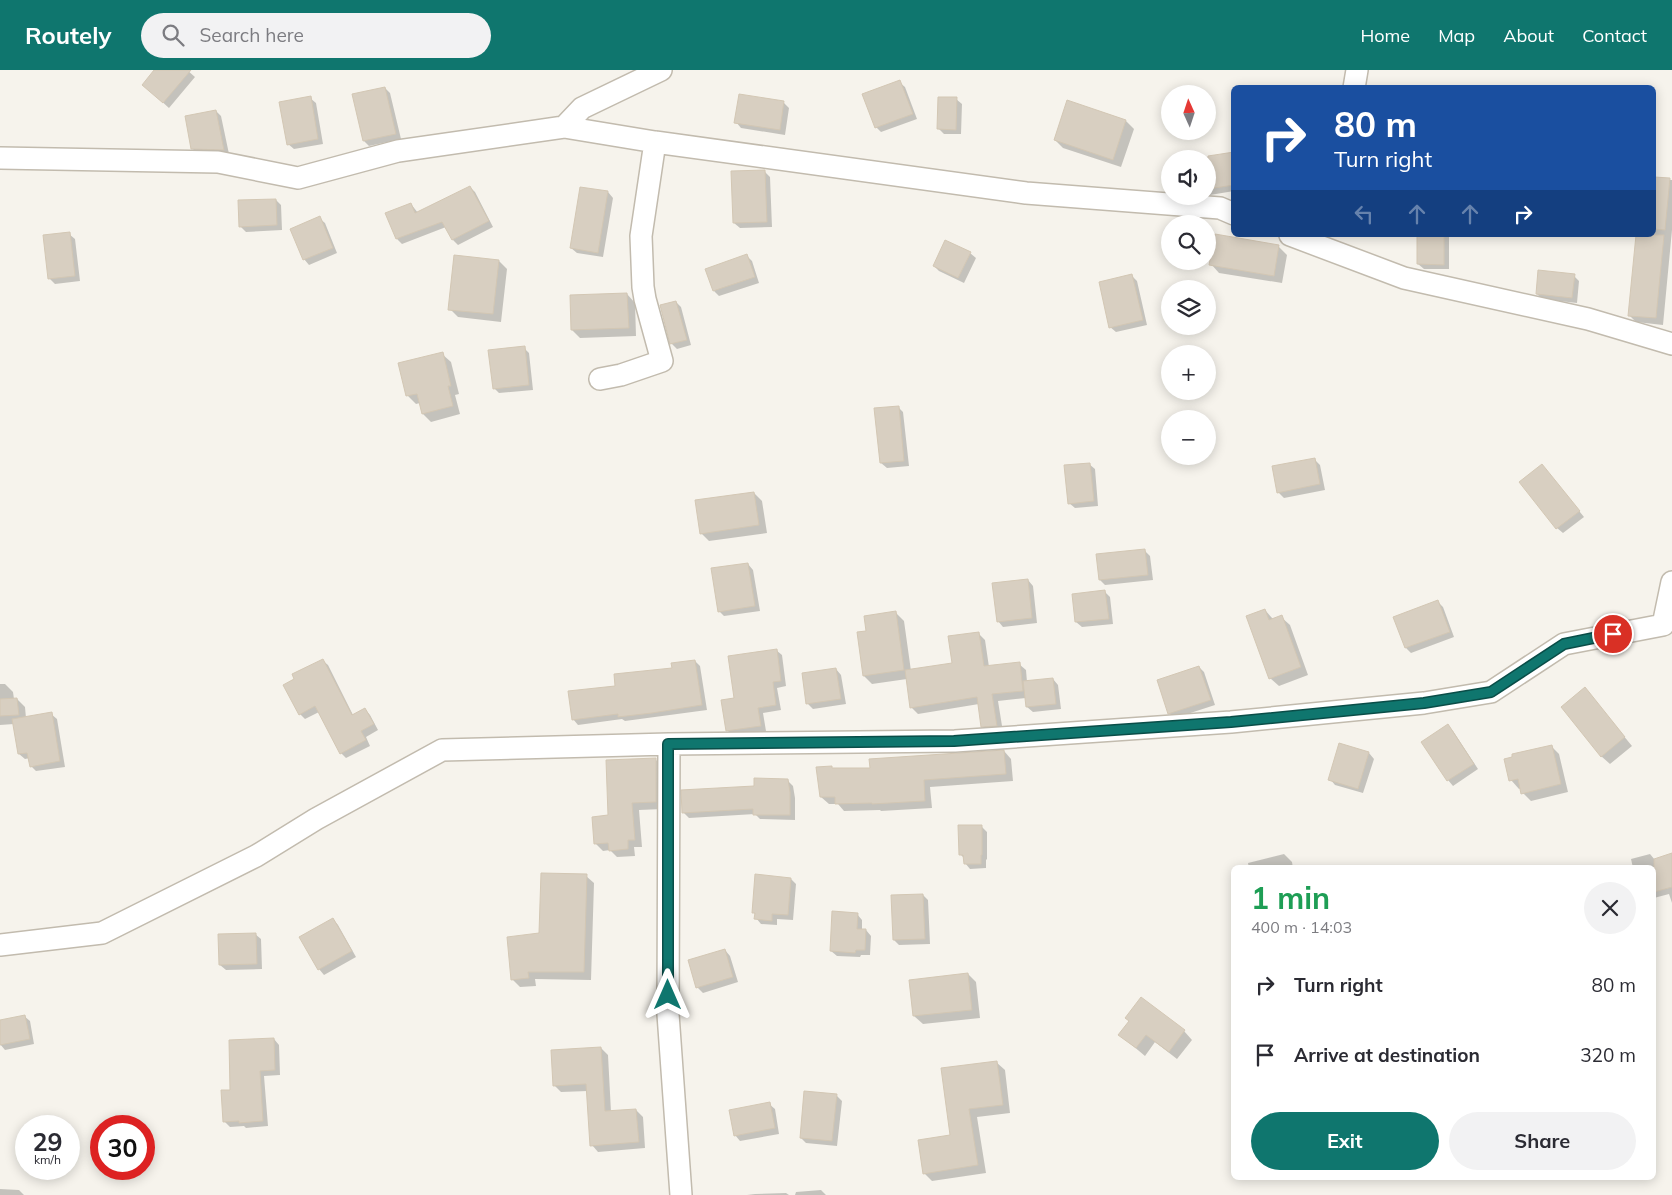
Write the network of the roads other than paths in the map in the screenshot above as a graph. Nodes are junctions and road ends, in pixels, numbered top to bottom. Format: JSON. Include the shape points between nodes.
{"nodes":[{"id":1,"x":660,"y":70,"type":"edge"},
{"id":2,"x":1357,"y":70,"type":"edge"},
{"id":3,"x":1354,"y":85,"type":"edge"},
{"id":4,"x":564,"y":127,"type":"junction"},
{"id":5,"x":655,"y":142,"type":"junction"},
{"id":6,"x":0,"y":158,"type":"edge"},
{"id":7,"x":1231,"y":213,"type":"edge"},
{"id":8,"x":1295,"y":237,"type":"edge"},
{"id":9,"x":1672,"y":344,"type":"edge"},
{"id":10,"x":600,"y":379,"type":"dead end"},
{"id":11,"x":1672,"y":582,"type":"edge"},
{"id":12,"x":668,"y":744,"type":"junction"},
{"id":13,"x":0,"y":945,"type":"edge"},
{"id":14,"x":682,"y":1195,"type":"edge"}],
"edges":[{"from":1,"to":4,"type":"street","via":[[582,108]]},
{"from":2,"to":3,"type":"street"},
{"from":4,"to":5,"type":"street"},
{"from":4,"to":6,"type":"street","via":[[398,152],[298,178],[218,162]]},
{"from":5,"to":7,"type":"street","via":[[1026,193],[1220,208]]},
{"from":5,"to":10,"type":"street","via":[[641,236],[645,299],[662,361]]},
{"from":8,"to":9,"type":"street","via":[[1404,278],[1588,319]]},
{"from":11,"to":12,"type":"street","via":[[1663,625],[1564,644],[1491,692],[1424,703],[1231,722],[954,741]]},
{"from":12,"to":13,"type":"street","via":[[442,750],[256,856],[102,933]]},
{"from":12,"to":14,"type":"street","via":[[668,1014]]}]}
